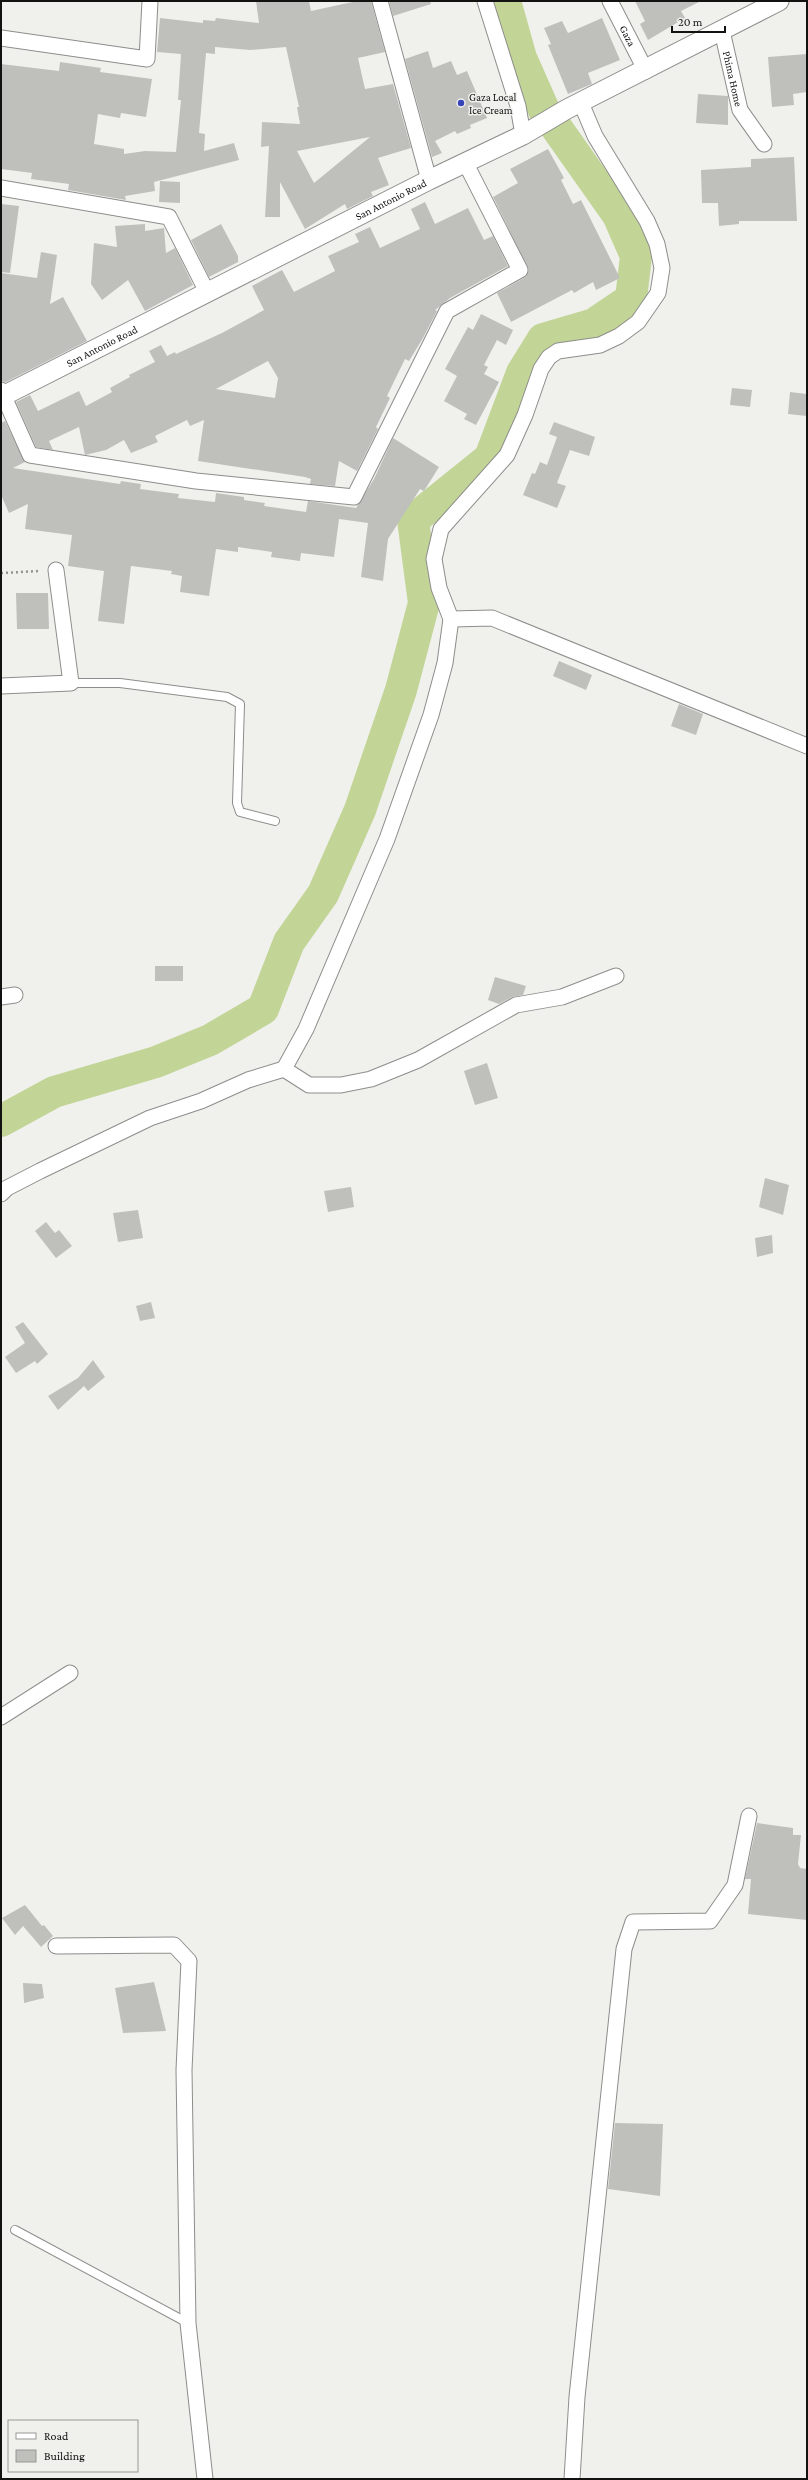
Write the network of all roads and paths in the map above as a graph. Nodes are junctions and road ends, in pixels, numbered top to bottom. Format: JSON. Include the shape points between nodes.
{"nodes":[{"id":1,"x":150,"y":1,"type":"edge"},
{"id":2,"x":380,"y":1,"type":"edge"},
{"id":3,"x":485,"y":1,"type":"edge"},
{"id":4,"x":610,"y":1,"type":"edge"},
{"id":5,"x":779,"y":1,"type":"edge"},
{"id":6,"x":722,"y":31,"type":"junction"},
{"id":7,"x":1,"y":38,"type":"edge"},
{"id":8,"x":646,"y":71,"type":"junction"},
{"id":9,"x":574,"y":106,"type":"junction"},
{"id":10,"x":527,"y":132,"type":"junction"},
{"id":11,"x":764,"y":144,"type":"dead end"},
{"id":12,"x":465,"y":162,"type":"junction"},
{"id":13,"x":429,"y":180,"type":"junction"},
{"id":14,"x":1,"y":188,"type":"edge"},
{"id":15,"x":208,"y":292,"type":"junction"},
{"id":16,"x":2,"y":394,"type":"edge"},
{"id":17,"x":56,"y":570,"type":"joint"},
{"id":18,"x":1,"y":573,"type":"edge"},
{"id":19,"x":451,"y":619,"type":"junction"},
{"id":20,"x":71,"y":683,"type":"junction"},
{"id":21,"x":1,"y":686,"type":"edge"},
{"id":22,"x":807,"y":746,"type":"edge"},
{"id":23,"x":275,"y":821,"type":"dead end"},
{"id":24,"x":616,"y":976,"type":"dead end"},
{"id":25,"x":284,"y":1069,"type":"junction"},
{"id":26,"x":1,"y":1194,"type":"edge"},
{"id":27,"x":70,"y":1673,"type":"dead end"},
{"id":28,"x":1,"y":1718,"type":"edge"},
{"id":29,"x":749,"y":1816,"type":"dead end"},
{"id":30,"x":56,"y":1946,"type":"dead end"},
{"id":31,"x":15,"y":2230,"type":"dead end"},
{"id":32,"x":188,"y":2323,"type":"junction"},
{"id":33,"x":205,"y":2479,"type":"edge"},
{"id":34,"x":572,"y":2479,"type":"edge"}],
"edges":[{"from":1,"to":7,"type":"street","via":[[146,59]]},
{"from":2,"to":13,"type":"street"},
{"from":3,"to":10,"type":"street"},
{"from":4,"to":8,"type":"street","name":"Gaza"},
{"from":5,"to":6,"type":"street","name":"San Antonio Road"},
{"from":6,"to":8,"type":"street","name":"San Antonio Road"},
{"from":6,"to":11,"type":"street","name":"Phima Home","via":[[740,110]]},
{"from":8,"to":9,"type":"street","name":"San Antonio Road"},
{"from":9,"to":10,"type":"street","name":"San Antonio Road"},
{"from":9,"to":19,"type":"street","via":[[647,221],[657,244],[662,268],[658,293],[638,322],[619,336],[600,345],[558,351],[549,357],[541,369],[525,415],[507,455],[441,529],[434,559],[439,588]]},
{"from":10,"to":12,"type":"street","name":"San Antonio Road"},
{"from":12,"to":13,"type":"street","name":"San Antonio Road"},
{"from":12,"to":16,"type":"street","via":[[520,270],[447,311],[354,497],[196,481],[30,455]]},
{"from":13,"to":15,"type":"street","name":"San Antonio Road"},
{"from":14,"to":15,"type":"street","via":[[169,217]]},
{"from":15,"to":16,"type":"street","name":"San Antonio Road"},
{"from":17,"to":18,"type":"path"},
{"from":17,"to":20,"type":"street"},
{"from":19,"to":22,"type":"street","via":[[492,618]]},
{"from":19,"to":25,"type":"street","via":[[445,663],[431,715],[387,839],[306,1029]]},
{"from":20,"to":21,"type":"street"},
{"from":20,"to":23,"type":"lane","via":[[136,685],[227,697],[240,704],[240,812]]},
{"from":24,"to":25,"type":"street","via":[[562,997],[516,1005],[418,1060],[371,1079],[341,1085],[309,1085]]},
{"from":25,"to":26,"type":"street","via":[[248,1080],[201,1101],[150,1118],[40,1171],[7,1188]]},
{"from":27,"to":28,"type":"street"},
{"from":29,"to":34,"type":"street","via":[[735,1885],[710,1921],[633,1922],[624,1949],[578,2389]]},
{"from":30,"to":32,"type":"street","via":[[174,1945],[189,1961],[184,2070]]},
{"from":31,"to":32,"type":"lane"},
{"from":32,"to":33,"type":"street"}]}
